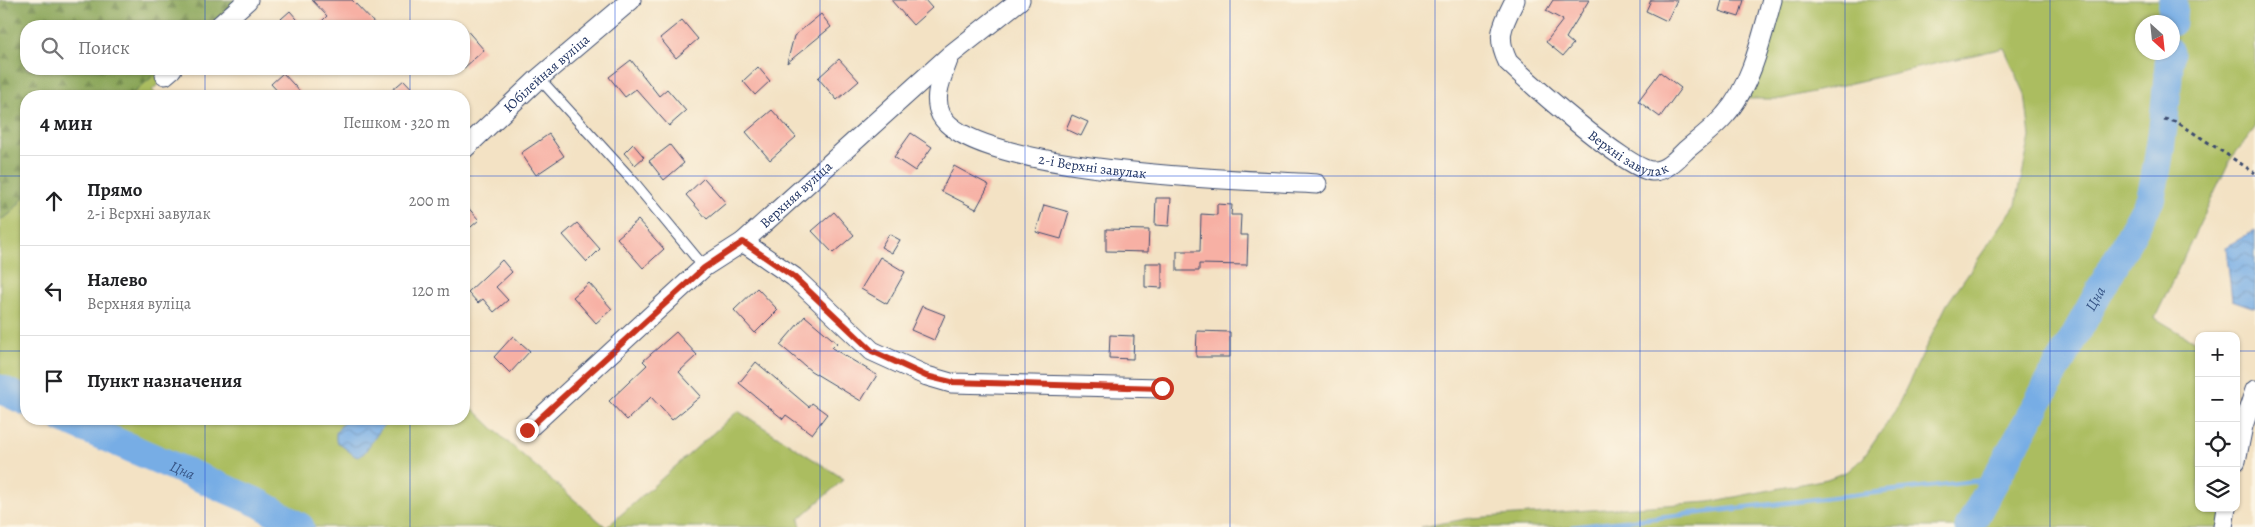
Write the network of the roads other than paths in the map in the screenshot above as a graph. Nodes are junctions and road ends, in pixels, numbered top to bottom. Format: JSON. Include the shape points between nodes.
{"nodes":[{"id":1,"x":248,"y":0,"type":"edge"},
{"id":2,"x":631,"y":0,"type":"edge"},
{"id":3,"x":1020,"y":0,"type":"edge"},
{"id":4,"x":1515,"y":0,"type":"edge"},
{"id":5,"x":1772,"y":0,"type":"edge"},
{"id":6,"x":226,"y":20,"type":"edge"},
{"id":7,"x":949,"y":56,"type":"junction"},
{"id":8,"x":539,"y":78,"type":"junction"},
{"id":9,"x":470,"y":142,"type":"edge"},
{"id":10,"x":1317,"y":184,"type":"dead end"},
{"id":11,"x":743,"y":242,"type":"junction"},
{"id":12,"x":704,"y":268,"type":"junction"},
{"id":13,"x":1162,"y":388,"type":"dead end"},
{"id":14,"x":2255,"y":390,"type":"edge"},
{"id":15,"x":527,"y":430,"type":"dead end"},
{"id":16,"x":2240,"y":441,"type":"edge"},
{"id":17,"x":2225,"y":512,"type":"edge"},
{"id":18,"x":2222,"y":527,"type":"edge"}],
"edges":[{"from":1,"to":6,"type":"street"},
{"from":2,"to":8,"type":"street","name":"Юбілейная вуліца"},
{"from":3,"to":7,"type":"street","name":"Верхняя вуліца"},
{"from":4,"to":5,"type":"street","name":"Верхні завулак","via":[[1500,38],[1508,62],[1595,136],[1638,168],[1653,172],[1667,167],[1726,115],[1750,69]]},
{"from":7,"to":10,"type":"street","name":"2-і Верхні завулак","via":[[937,98],[941,114],[950,126],[978,142],[1028,156],[1126,172]]},
{"from":7,"to":11,"type":"street","name":"Верхняя вуліца"},
{"from":8,"to":9,"type":"street","name":"Юбілейная вуліца"},
{"from":8,"to":12,"type":"lane","via":[[632,180]]},
{"from":11,"to":12,"type":"street","name":"Верхняя вуліца"},
{"from":11,"to":13,"type":"street","via":[[794,277],[872,351],[926,376],[951,382]]},
{"from":12,"to":15,"type":"street","name":"Верхняя вуліца"},
{"from":14,"to":16,"type":"street"},
{"from":17,"to":18,"type":"street"}]}
